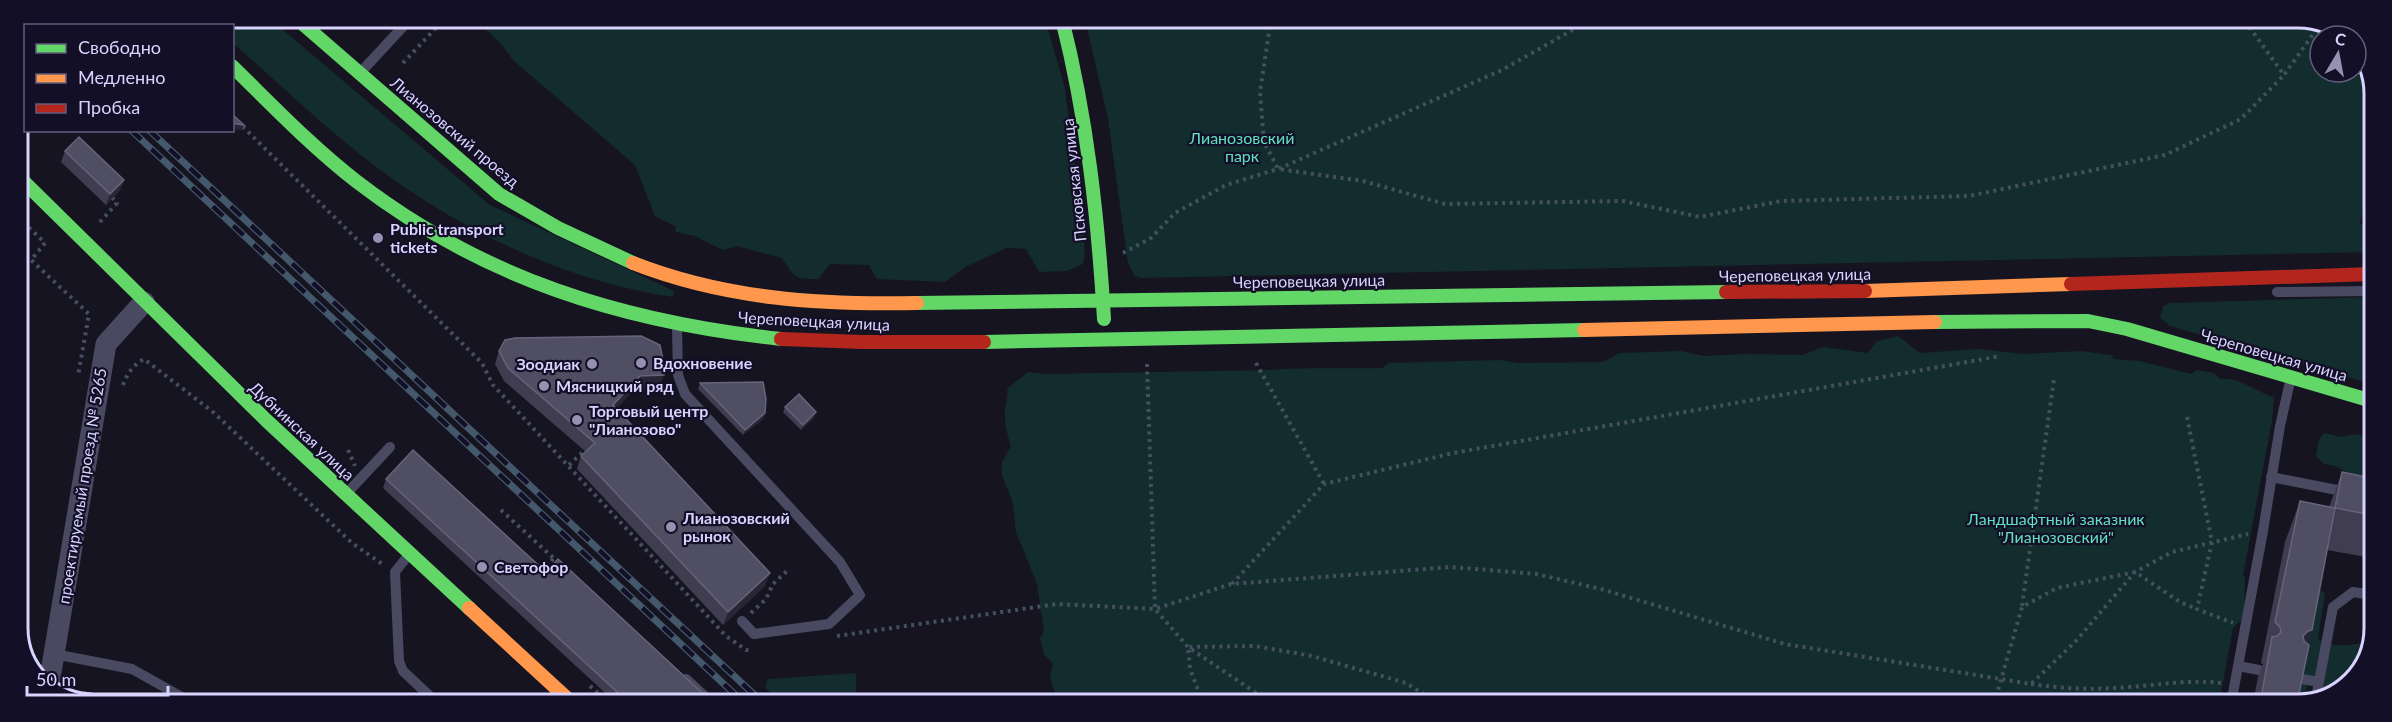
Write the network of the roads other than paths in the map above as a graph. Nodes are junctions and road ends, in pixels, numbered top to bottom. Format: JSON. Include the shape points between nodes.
{"nodes":[{"id":1,"x":308,"y":28,"type":"edge"},
{"id":2,"x":402,"y":28,"type":"edge"},
{"id":3,"x":1064,"y":28,"type":"edge"},
{"id":4,"x":234,"y":68,"type":"edge"},
{"id":5,"x":360,"y":73,"type":"junction"},
{"id":6,"x":28,"y":186,"type":"edge"},
{"id":7,"x":2363,"y":274,"type":"edge"},
{"id":8,"x":708,"y":286,"type":"joint"},
{"id":9,"x":1911,"y":290,"type":"junction"},
{"id":10,"x":2363,"y":291,"type":"edge"},
{"id":11,"x":2266,"y":292,"type":"dead end"},
{"id":12,"x":2089,"y":295,"type":"dead end"},
{"id":13,"x":1103,"y":300,"type":"junction"},
{"id":14,"x":144,"y":302,"type":"junction"},
{"id":15,"x":1916,"y":322,"type":"junction"},
{"id":16,"x":677,"y":325,"type":"junction"},
{"id":17,"x":1106,"y":340,"type":"junction"},
{"id":18,"x":2291,"y":377,"type":"junction"},
{"id":19,"x":2364,"y":394,"type":"edge"},
{"id":20,"x":2364,"y":394,"type":"edge"},
{"id":21,"x":390,"y":447,"type":"dead end"},
{"id":22,"x":2271,"y":477,"type":"junction"},
{"id":23,"x":346,"y":494,"type":"junction"},
{"id":24,"x":2361,"y":495,"type":"edge"},
{"id":25,"x":410,"y":553,"type":"junction"},
{"id":26,"x":2364,"y":594,"type":"edge"},
{"id":27,"x":742,"y":621,"type":"road end"},
{"id":28,"x":54,"y":654,"type":"junction"},
{"id":29,"x":2238,"y":666,"type":"junction"},
{"id":30,"x":2259,"y":670,"type":"dead end"},
{"id":31,"x":50,"y":676,"type":"edge"},
{"id":32,"x":2296,"y":678,"type":"edge"},
{"id":33,"x":686,"y":679,"type":"edge"},
{"id":34,"x":2319,"y":682,"type":"junction"},
{"id":35,"x":2317,"y":690,"type":"edge"},
{"id":36,"x":177,"y":694,"type":"edge"},
{"id":37,"x":427,"y":694,"type":"edge"},
{"id":38,"x":562,"y":694,"type":"edge"},
{"id":39,"x":702,"y":694,"type":"edge"},
{"id":40,"x":2232,"y":694,"type":"edge"}],
"edges":[{"from":1,"to":5,"type":"main road","name":"Лианозовский проезд"},
{"from":2,"to":5,"type":"lane"},
{"from":3,"to":13,"type":"main road","name":"Псковская улица","via":[[1088,135]]},
{"from":4,"to":16,"type":"main road","via":[[329,159],[417,224],[533,284],[576,300]]},
{"from":5,"to":8,"type":"main road","name":"Лианозовский проезд","via":[[499,194],[534,216],[619,258]]},
{"from":6,"to":14,"type":"main road","name":"Дубнинская улица"},
{"from":7,"to":9,"type":"main road","name":"Череповецкая улица"},
{"from":8,"to":13,"type":"main road","name":"Череповецкая улица","via":[[750,296],[857,304]]},
{"from":9,"to":12,"type":"lane","name":"Череповецкая улица","via":[[1960,297]]},
{"from":9,"to":13,"type":"main road","name":"Череповецкая улица"},
{"from":10,"to":11,"type":"lane"},
{"from":13,"to":17,"type":"main road","name":"Псковская улица"},
{"from":14,"to":23,"type":"main road","name":"Дубнинская улица"},
{"from":14,"to":28,"type":"street","name":"проектируемый проезд № 5265","via":[[106,344]]},
{"from":15,"to":17,"type":"main road","name":"Череповецкая улица"},
{"from":15,"to":18,"type":"main road","name":"Череповецкая улица","via":[[2088,321]]},
{"from":15,"to":19,"type":"lane","name":"Череповецкая улица","via":[[1960,313],[2082,313],[2121,318]]},
{"from":16,"to":17,"type":"main road","name":"Череповецкая улица","via":[[783,339],[855,343]]},
{"from":16,"to":27,"type":"lane","via":[[678,375],[685,394],[840,562],[860,595],[829,624],[754,634]]},
{"from":18,"to":20,"type":"main road","name":"Череповецкая улица"},
{"from":18,"to":22,"type":"lane"},
{"from":21,"to":23,"type":"lane"},
{"from":22,"to":24,"type":"lane"},
{"from":22,"to":29,"type":"lane"},
{"from":23,"to":25,"type":"main road","name":"Дубнинская улица"},
{"from":25,"to":37,"type":"lane","via":[[395,572],[399,661],[403,671]]},
{"from":25,"to":38,"type":"main road","name":"Дубнинская улица"},
{"from":26,"to":34,"type":"lane","via":[[2354,592],[2333,607]]},
{"from":28,"to":31,"type":"street","name":"проектируемый проезд № 5265"},
{"from":28,"to":36,"type":"lane","via":[[132,669]]},
{"from":29,"to":30,"type":"lane"},
{"from":29,"to":40,"type":"lane"},
{"from":32,"to":34,"type":"lane"},
{"from":33,"to":39,"type":"lane"},
{"from":34,"to":35,"type":"lane"}]}
